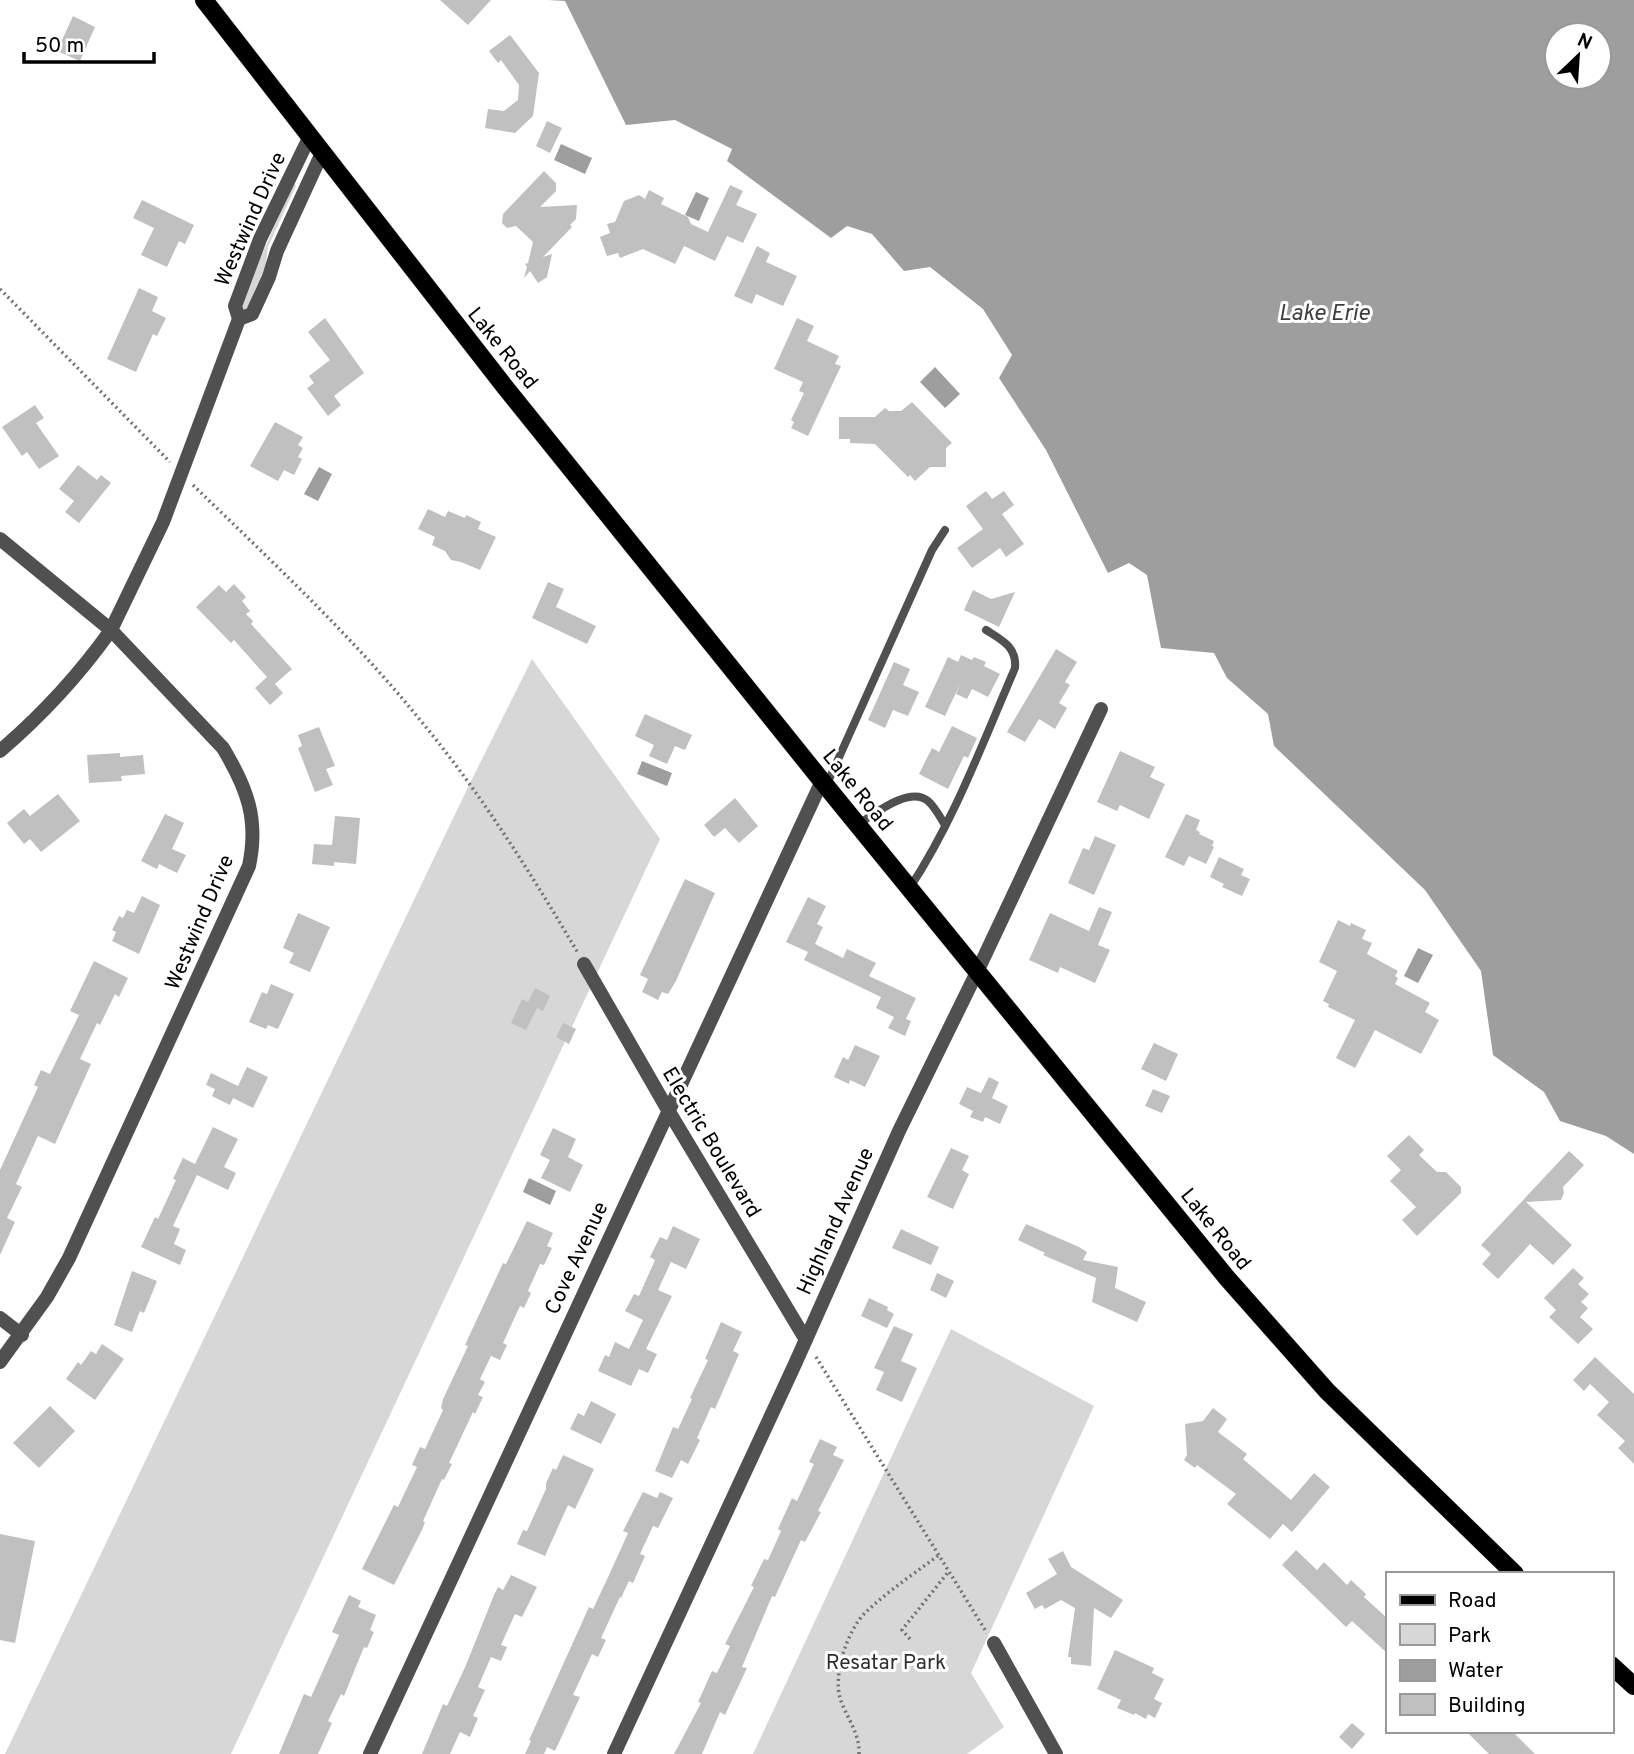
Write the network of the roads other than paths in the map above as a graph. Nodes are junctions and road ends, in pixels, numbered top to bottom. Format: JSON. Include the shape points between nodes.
{"nodes":[{"id":1,"x":204,"y":0,"type":"edge"},
{"id":2,"x":310,"y":136,"type":"junction"},
{"id":3,"x":323,"y":153,"type":"junction"},
{"id":4,"x":239,"y":320,"type":"junction"},
{"id":5,"x":945,"y":530,"type":"dead end"},
{"id":6,"x":0,"y":539,"type":"edge"},
{"id":7,"x":111,"y":630,"type":"junction"},
{"id":8,"x":986,"y":630,"type":"dead end"},
{"id":9,"x":1101,"y":709,"type":"dead end"},
{"id":10,"x":0,"y":751,"type":"edge"},
{"id":11,"x":824,"y":784,"type":"junction"},
{"id":12,"x":945,"y":824,"type":"junction"},
{"id":13,"x":857,"y":825,"type":"junction"},
{"id":14,"x":909,"y":889,"type":"junction"},
{"id":15,"x":584,"y":964,"type":"road end"},
{"id":16,"x":977,"y":972,"type":"junction"},
{"id":17,"x":668,"y":1111,"type":"junction"},
{"id":18,"x":0,"y":1318,"type":"edge"},
{"id":19,"x":22,"y":1335,"type":"junction"},
{"id":20,"x":806,"y":1340,"type":"junction"},
{"id":21,"x":0,"y":1362,"type":"edge"},
{"id":22,"x":1514,"y":1572,"type":"edge"},
{"id":23,"x":994,"y":1643,"type":"road end"},
{"id":24,"x":1613,"y":1667,"type":"edge"},
{"id":25,"x":1634,"y":1686,"type":"edge"},
{"id":26,"x":370,"y":1754,"type":"edge"},
{"id":27,"x":614,"y":1754,"type":"edge"},
{"id":28,"x":1056,"y":1754,"type":"edge"}],
"edges":[{"from":1,"to":2,"type":"main road","name":"Lake Road"},
{"from":2,"to":3,"type":"main road","name":"Lake Road"},
{"from":2,"to":4,"type":"street","name":"Westwind Drive","via":[[260,239],[235,306]]},
{"from":3,"to":4,"type":"street","name":"Westwind Drive","via":[[252,314]]},
{"from":3,"to":11,"type":"main road","name":"Lake Road"},
{"from":4,"to":7,"type":"street","name":"Westwind Drive","via":[[182,474]]},
{"from":5,"to":11,"type":"lane"},
{"from":6,"to":7,"type":"street"},
{"from":7,"to":10,"type":"street","via":[[34,722]]},
{"from":7,"to":19,"type":"street","name":"Westwind Drive","via":[[223,748],[250,806],[251,855],[245,877],[69,1258]]},
{"from":8,"to":12,"type":"lane","via":[[1008,643],[1016,668]]},
{"from":9,"to":16,"type":"street","name":"Highland Avenue"},
{"from":11,"to":13,"type":"main road","name":"Lake Road"},
{"from":11,"to":17,"type":"street","name":"Cove Avenue"},
{"from":12,"to":13,"type":"lane","via":[[928,800],[915,796],[898,800]]},
{"from":12,"to":14,"type":"lane"},
{"from":13,"to":14,"type":"main road","name":"Lake Road"},
{"from":14,"to":16,"type":"main road","name":"Lake Road"},
{"from":15,"to":17,"type":"street","name":"Electric Boulevard"},
{"from":16,"to":20,"type":"street","name":"Highland Avenue","via":[[914,1099]]},
{"from":16,"to":22,"type":"main road","name":"Lake Road","via":[[1264,1322],[1327,1391]]},
{"from":17,"to":20,"type":"street","name":"Electric Boulevard"},
{"from":17,"to":26,"type":"street","name":"Cove Avenue"},
{"from":18,"to":19,"type":"street"},
{"from":19,"to":21,"type":"street","name":"Westwind Drive"},
{"from":20,"to":27,"type":"street","name":"Highland Avenue"},
{"from":23,"to":28,"type":"street"},
{"from":24,"to":25,"type":"main road"}]}
